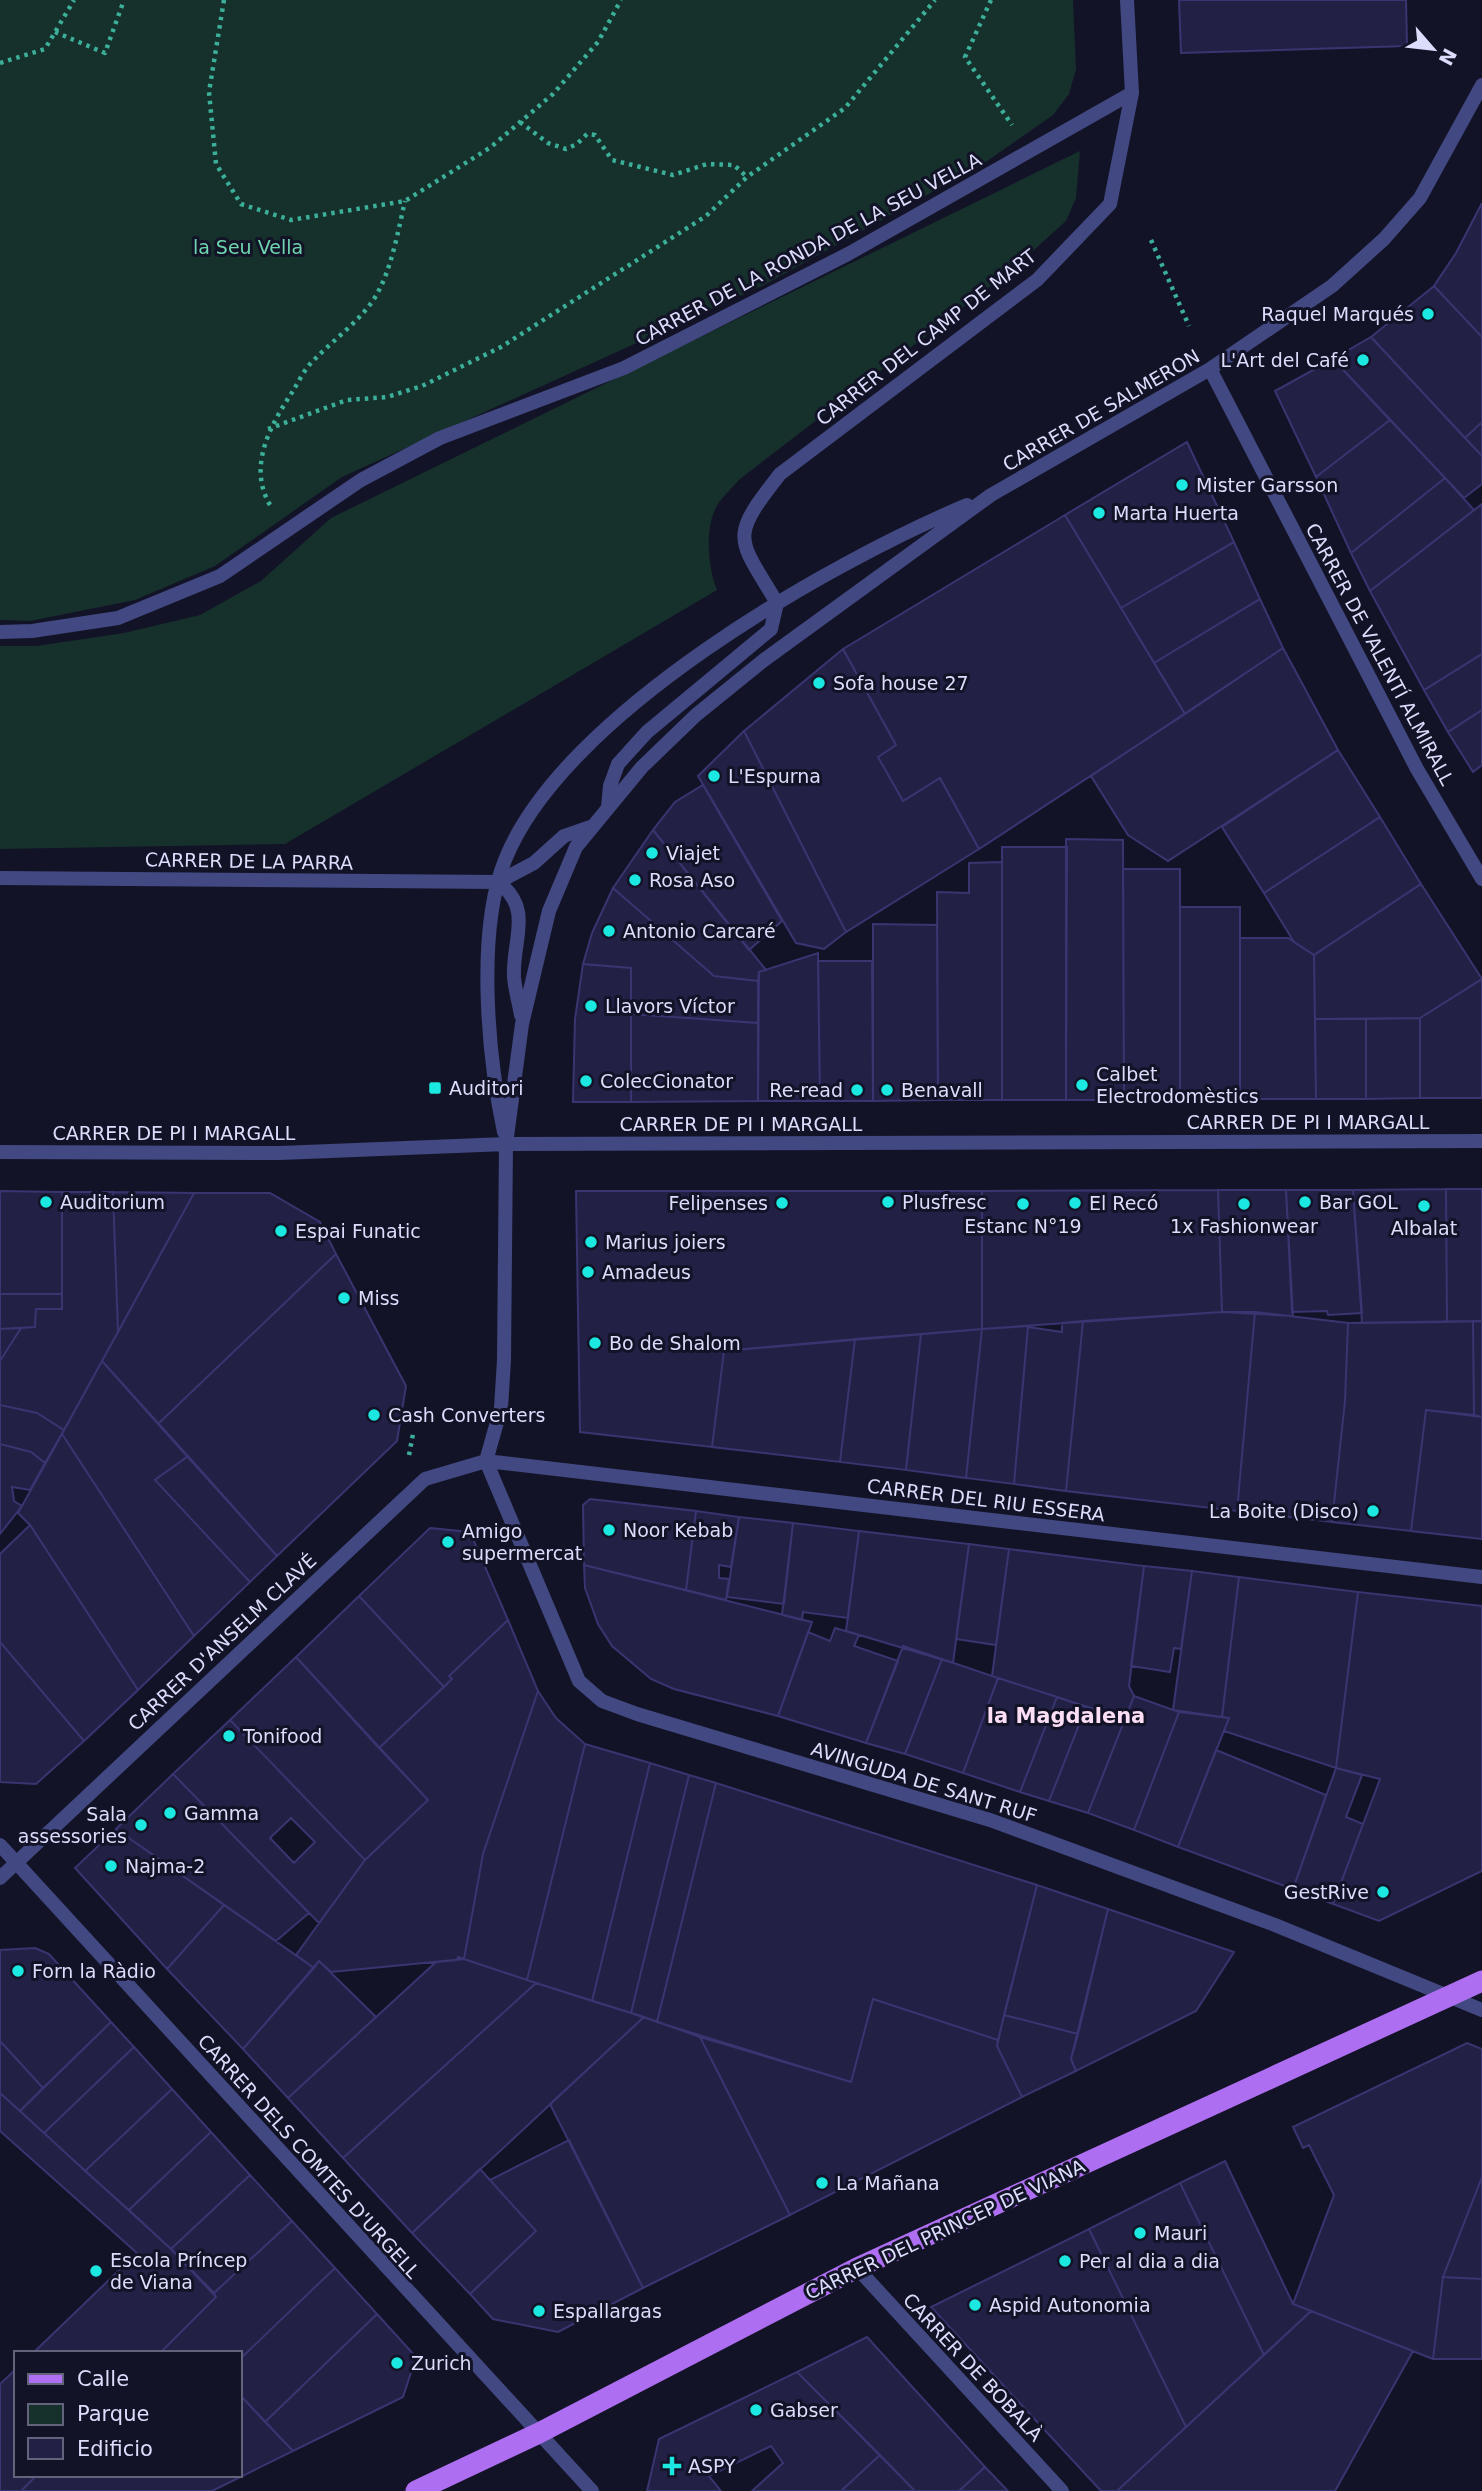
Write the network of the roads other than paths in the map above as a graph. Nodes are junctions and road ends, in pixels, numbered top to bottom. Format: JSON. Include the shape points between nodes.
{"nodes":[{"id":1,"x":1127,"y":0,"type":"edge"},
{"id":2,"x":1482,"y":85,"type":"edge"},
{"id":3,"x":1132,"y":93,"type":"junction"},
{"id":4,"x":1210,"y":369,"type":"junction"},
{"id":5,"x":991,"y":495,"type":"junction"},
{"id":6,"x":777,"y":603,"type":"junction"},
{"id":7,"x":0,"y":632,"type":"edge"},
{"id":8,"x":608,"y":807,"type":"junction"},
{"id":9,"x":591,"y":827,"type":"junction"},
{"id":10,"x":0,"y":878,"type":"edge"},
{"id":11,"x":1482,"y":879,"type":"edge"},
{"id":12,"x":498,"y":882,"type":"junction"},
{"id":13,"x":522,"y":1024,"type":"junction"},
{"id":14,"x":1482,"y":1141,"type":"edge"},
{"id":15,"x":506,"y":1144,"type":"junction"},
{"id":16,"x":0,"y":1152,"type":"edge"},
{"id":17,"x":486,"y":1461,"type":"junction"},
{"id":18,"x":1482,"y":1577,"type":"edge"},
{"id":19,"x":0,"y":1845,"type":"edge"},
{"id":20,"x":15,"y":1863,"type":"junction"},
{"id":21,"x":0,"y":1878,"type":"edge"},
{"id":22,"x":1482,"y":1981,"type":"edge"},
{"id":23,"x":1446,"y":1995,"type":"junction"},
{"id":24,"x":1482,"y":2010,"type":"edge"},
{"id":25,"x":857,"y":2268,"type":"junction"},
{"id":26,"x":539,"y":2433,"type":"junction"},
{"id":27,"x":416,"y":2491,"type":"edge"},
{"id":28,"x":592,"y":2491,"type":"edge"},
{"id":29,"x":1062,"y":2491,"type":"edge"}],
"edges":[{"from":1,"to":3,"type":"street","name":"CARRER DEL CAMP DE MART"},
{"from":2,"to":4,"type":"street","name":"CARRER DE SALMERON","via":[[1420,198],[1384,239],[1332,286]]},
{"from":3,"to":6,"type":"street","name":"CARRER DEL CAMP DE MART","via":[[1110,204],[1037,279],[780,474],[750,512],[743,532],[744,550]]},
{"from":3,"to":7,"type":"street","name":"CARRER DE LA RONDA DE LA SEU VELLA","via":[[848,254],[624,368],[440,438],[361,480],[220,576],[118,618]]},
{"from":4,"to":5,"type":"street","name":"CARRER DE SALMERON"},
{"from":4,"to":11,"type":"street","name":"CARRER DE VALENTÍ ALMIRALL","via":[[1417,769]]},
{"from":5,"to":6,"type":"street","name":"CARRER DE SALMERON","via":[[929,521]]},
{"from":5,"to":8,"type":"street","name":"CARRER DE SALMERON","via":[[696,715]]},
{"from":6,"to":8,"type":"street","name":"CARRER DE SALMERON","via":[[771,629],[647,732],[618,764]]},
{"from":6,"to":12,"type":"street","name":"CARRER DE SALMERON","via":[[647,692],[569,765],[526,822]]},
{"from":8,"to":9,"type":"street","name":"CARRER DE SALMERON"},
{"from":9,"to":12,"type":"street","name":"CARRER DE SALMERON","via":[[564,836],[534,863]]},
{"from":9,"to":13,"type":"street","name":"CARRER DE SALMERON","via":[[576,847],[548,911]]},
{"from":10,"to":12,"type":"street","name":"CARRER DE LA PARRA"},
{"from":12,"to":13,"type":"street","name":"CARRER DE SALMERON","via":[[510,892],[520,912],[514,976]]},
{"from":12,"to":15,"type":"street","name":"CARRER DE SALMERON","via":[[487,967],[494,1082]]},
{"from":13,"to":15,"type":"street","name":"CARRER DE SALMERON"},
{"from":14,"to":15,"type":"street","name":"CARRER DE PI I MARGALL"},
{"from":15,"to":16,"type":"street","name":"CARRER DE PI I MARGALL","via":[[280,1153]]},
{"from":15,"to":17,"type":"street","via":[[501,1408]]},
{"from":17,"to":18,"type":"street","name":"CARRER DEL RIU ESSERA"},
{"from":17,"to":20,"type":"street","name":"CARRER D'ANSELM CLAVÉ","via":[[425,1479]]},
{"from":17,"to":23,"type":"street","name":"AVINGUDA DE SANT RUF","via":[[579,1681],[603,1701],[990,1820],[1275,1925]]},
{"from":19,"to":20,"type":"street","name":"CARRER DELS COMTES D'URGELL"},
{"from":20,"to":21,"type":"street","name":"CARRER D'ANSELM CLAVÉ"},
{"from":20,"to":26,"type":"street","name":"CARRER DELS COMTES D'URGELL"},
{"from":22,"to":23,"type":"main road","name":"CARRER DEL PRINCEP DE VIANA"},
{"from":23,"to":24,"type":"street","name":"AVINGUDA DE SANT RUF"},
{"from":23,"to":25,"type":"main road","name":"CARRER DEL PRINCEP DE VIANA"},
{"from":25,"to":26,"type":"main road","name":"CARRER DEL PRINCEP DE VIANA"},
{"from":25,"to":29,"type":"street","name":"CARRER DE BOBALÀ"},
{"from":26,"to":27,"type":"main road","name":"CARRER DEL PRINCEP DE VIANA"},
{"from":26,"to":28,"type":"street","name":"CARRER DELS COMTES D'URGELL"}]}
